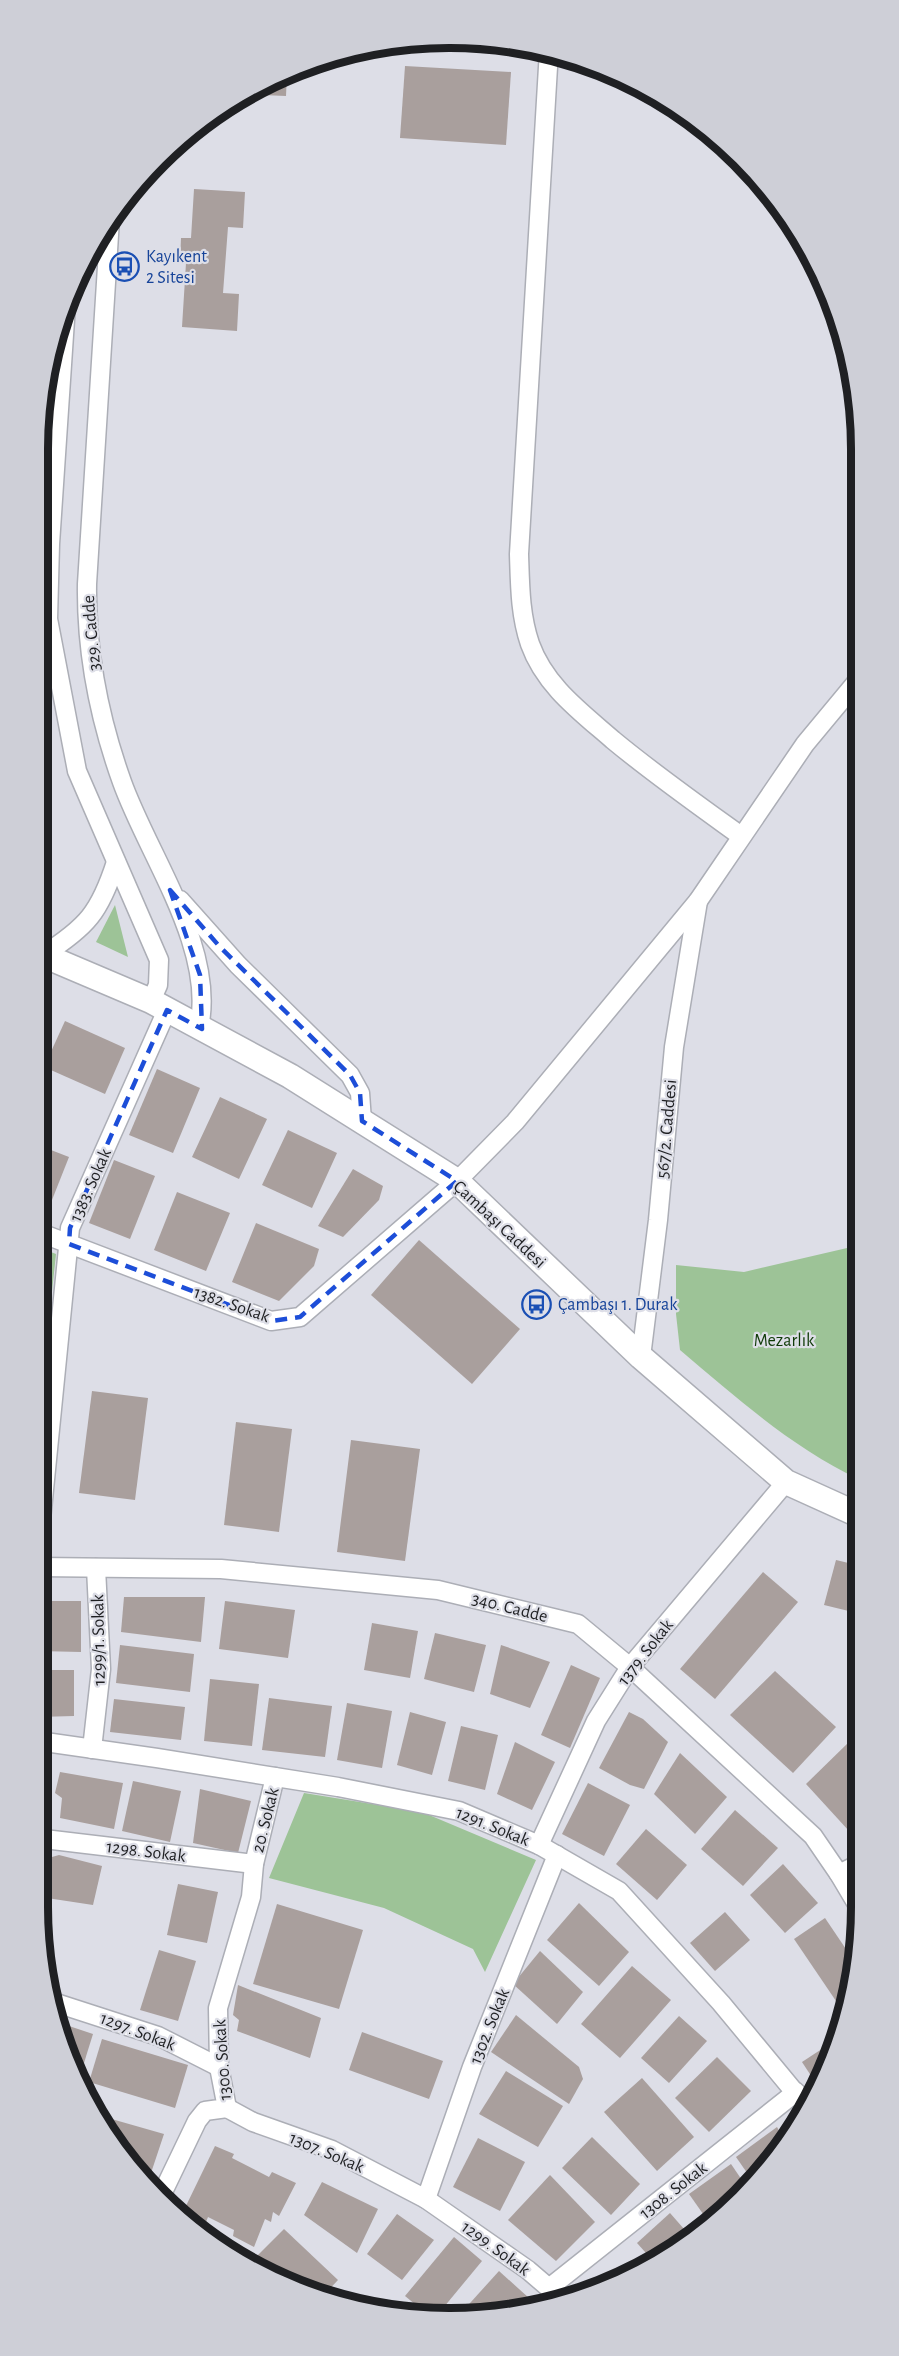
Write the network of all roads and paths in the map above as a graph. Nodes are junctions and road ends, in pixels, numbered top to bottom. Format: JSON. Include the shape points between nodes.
{"nodes":[{"id":1,"x":548,"y":61,"type":"edge"},
{"id":2,"x":109,"y":238,"type":"edge"},
{"id":3,"x":64,"y":340,"type":"edge"},
{"id":4,"x":48,"y":619,"type":"edge"},
{"id":5,"x":48,"y":619,"type":"edge"},
{"id":6,"x":851,"y":688,"type":"edge"},
{"id":7,"x":741,"y":836,"type":"junction"},
{"id":8,"x":116,"y":862,"type":"junction"},
{"id":9,"x":170,"y":890,"type":"junction"},
{"id":10,"x":698,"y":901,"type":"junction"},
{"id":11,"x":48,"y":950,"type":"edge"},
{"id":12,"x":48,"y":957,"type":"edge"},
{"id":13,"x":159,"y":1006,"type":"junction"},
{"id":14,"x":199,"y":1027,"type":"junction"},
{"id":15,"x":362,"y":1121,"type":"junction"},
{"id":16,"x":457,"y":1181,"type":"junction"},
{"id":17,"x":48,"y":1236,"type":"edge"},
{"id":18,"x":69,"y":1245,"type":"junction"},
{"id":19,"x":641,"y":1357,"type":"junction"},
{"id":20,"x":48,"y":1452,"type":"edge"},
{"id":21,"x":786,"y":1482,"type":"junction"},
{"id":22,"x":851,"y":1511,"type":"edge"},
{"id":23,"x":48,"y":1567,"type":"edge"},
{"id":24,"x":96,"y":1568,"type":"junction"},
{"id":25,"x":630,"y":1667,"type":"junction"},
{"id":26,"x":48,"y":1742,"type":"edge"},
{"id":27,"x":92,"y":1749,"type":"junction"},
{"id":28,"x":275,"y":1777,"type":"junction"},
{"id":29,"x":48,"y":1839,"type":"edge"},
{"id":30,"x":539,"y":1845,"type":"junction"},
{"id":31,"x":557,"y":1855,"type":"junction"},
{"id":32,"x":254,"y":1864,"type":"junction"},
{"id":33,"x":851,"y":1868,"type":"edge"},
{"id":34,"x":839,"y":1874,"type":"junction"},
{"id":35,"x":851,"y":1894,"type":"edge"},
{"id":36,"x":61,"y":2004,"type":"edge"},
{"id":37,"x":219,"y":2067,"type":"junction"},
{"id":38,"x":796,"y":2092,"type":"junction"},
{"id":39,"x":801,"y":2099,"type":"edge"},
{"id":40,"x":227,"y":2108,"type":"junction"},
{"id":41,"x":165,"y":2189,"type":"edge"},
{"id":42,"x":426,"y":2199,"type":"junction"},
{"id":43,"x":549,"y":2288,"type":"junction"},
{"id":44,"x":555,"y":2293,"type":"edge"}],
"edges":[{"from":1,"to":7,"type":"street","via":[[519,554],[521,609],[545,675],[567,700],[651,772]]},
{"from":2,"to":9,"type":"street","name":"329. Cadde","via":[[87,584],[88,636],[110,746],[135,814]]},
{"from":3,"to":4,"type":"street","name":"329. Cadde"},
{"from":5,"to":8,"type":"street","name":"329. Cadde","via":[[77,771]]},
{"from":6,"to":7,"type":"street","name":"1382. Sokak","via":[[816,729]]},
{"from":7,"to":10,"type":"street","name":"1382. Sokak"},
{"from":8,"to":11,"type":"street","via":[[97,909],[71,937]]},
{"from":8,"to":13,"type":"street","name":"329. Cadde","via":[[159,960]]},
{"from":9,"to":14,"type":"street","name":"329. Cadde","via":[[200,975]]},
{"from":9,"to":15,"type":"street","via":[[220,947],[350,1075],[360,1093]]},
{"from":10,"to":16,"type":"street","name":"1382. Sokak","via":[[515,1122]]},
{"from":10,"to":19,"type":"street","name":"567/2. Caddesi","via":[[674,1047]]},
{"from":12,"to":13,"type":"main road","name":"Çambaşı Caddesi"},
{"from":13,"to":14,"type":"main road","name":"Çambaşı Caddesi"},
{"from":13,"to":18,"type":"street","name":"1383. Sokak","via":[[70,1228]]},
{"from":14,"to":15,"type":"main road","name":"Çambaşı Caddesi","via":[[290,1076]]},
{"from":15,"to":16,"type":"main road","name":"Çambaşı Caddesi"},
{"from":16,"to":18,"type":"street","name":"1382. Sokak","via":[[300,1317],[271,1320]]},
{"from":16,"to":19,"type":"main road","name":"Çambaşı Caddesi"},
{"from":17,"to":18,"type":"street","name":"1382. Sokak"},
{"from":18,"to":20,"type":"street","name":"1383. Sokak"},
{"from":19,"to":21,"type":"main road","name":"Çambaşı Caddesi"},
{"from":21,"to":22,"type":"main road","name":"Çambaşı Caddesi"},
{"from":21,"to":25,"type":"street","name":"1379. Sokak"},
{"from":23,"to":24,"type":"street","name":"340. Cadde"},
{"from":24,"to":25,"type":"street","name":"340. Cadde","via":[[221,1569],[438,1590],[578,1624]]},
{"from":24,"to":27,"type":"street","name":"1299/1. Sokak","via":[[102,1669]]},
{"from":25,"to":30,"type":"street","name":"1379. Sokak","via":[[596,1721]]},
{"from":25,"to":34,"type":"street","name":"340. Cadde","via":[[813,1836]]},
{"from":26,"to":27,"type":"street","name":"1291. Sokak"},
{"from":27,"to":28,"type":"street","name":"1291. Sokak"},
{"from":28,"to":30,"type":"street","name":"1291. Sokak","via":[[459,1811]]},
{"from":28,"to":32,"type":"street","name":"20. Sokak"},
{"from":29,"to":32,"type":"street","name":"1298. Sokak"},
{"from":30,"to":31,"type":"street","name":"1291. Sokak"},
{"from":31,"to":38,"type":"street","name":"1291. Sokak","via":[[619,1891]]},
{"from":31,"to":42,"type":"street","name":"1302. Sokak","via":[[472,2067]]},
{"from":32,"to":37,"type":"street","name":"1300. Sokak","via":[[251,1897],[218,2008]]},
{"from":33,"to":34,"type":"street"},
{"from":34,"to":35,"type":"street","name":"340. Cadde"},
{"from":36,"to":37,"type":"street","name":"1297. Sokak","via":[[158,2036]]},
{"from":37,"to":40,"type":"street","name":"1300. Sokak"},
{"from":38,"to":39,"type":"street","name":"1291. Sokak"},
{"from":38,"to":43,"type":"street","name":"1308. Sokak"},
{"from":40,"to":41,"type":"street","name":"1300. Sokak","via":[[205,2111],[197,2121]]},
{"from":40,"to":42,"type":"street","name":"1307. Sokak","via":[[253,2122],[332,2150]]},
{"from":42,"to":43,"type":"street","name":"1299. Sokak"},
{"from":43,"to":44,"type":"street","name":"1299. Sokak"}]}
